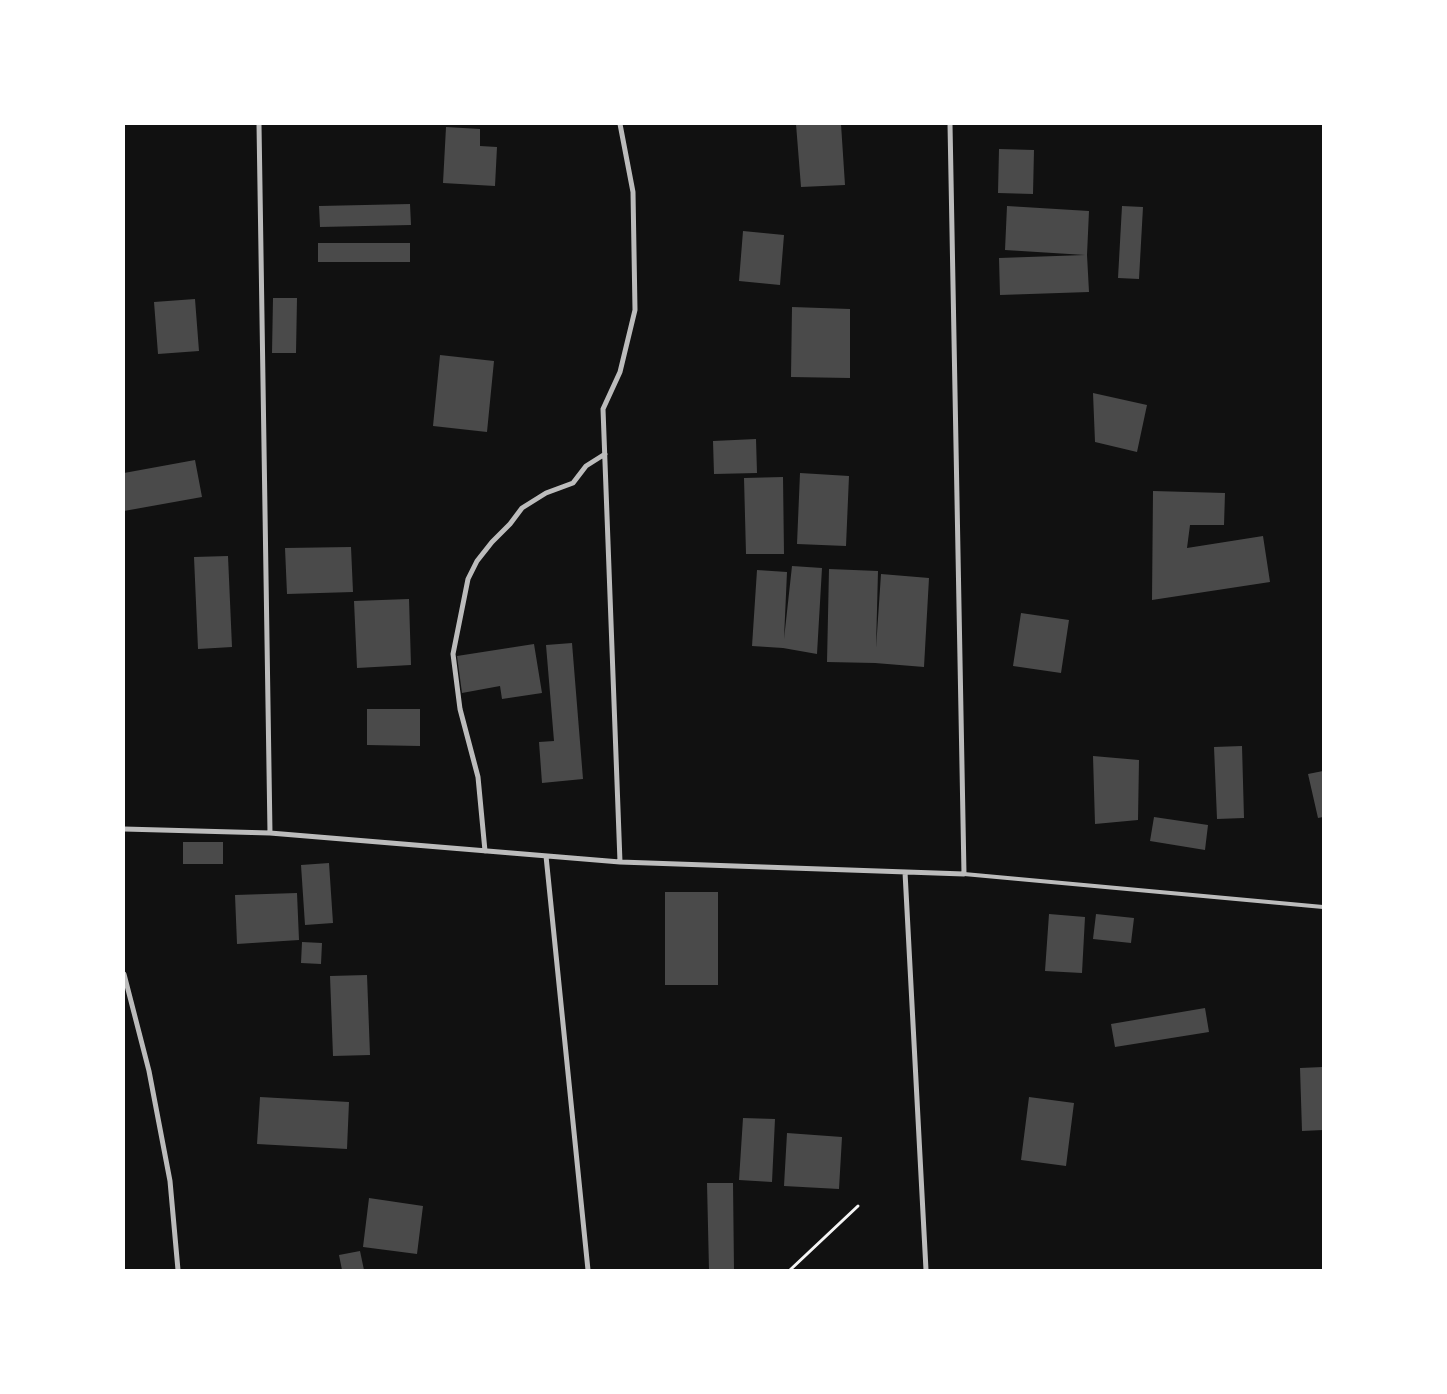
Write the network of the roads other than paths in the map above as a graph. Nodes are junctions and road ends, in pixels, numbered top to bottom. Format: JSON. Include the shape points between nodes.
{"nodes":[{"id":1,"x":259,"y":124,"type":"edge"},
{"id":2,"x":620,"y":124,"type":"edge"},
{"id":3,"x":950,"y":124,"type":"edge"},
{"id":4,"x":605,"y":454,"type":"junction"},
{"id":5,"x":124,"y":829,"type":"edge"},
{"id":6,"x":270,"y":834,"type":"junction"},
{"id":7,"x":485,"y":851,"type":"junction"},
{"id":8,"x":546,"y":856,"type":"junction"},
{"id":9,"x":620,"y":862,"type":"junction"},
{"id":10,"x":904,"y":872,"type":"junction"},
{"id":11,"x":964,"y":874,"type":"junction"},
{"id":12,"x":1323,"y":907,"type":"edge"},
{"id":13,"x":124,"y":974,"type":"edge"},
{"id":14,"x":178,"y":1270,"type":"edge"},
{"id":15,"x":588,"y":1270,"type":"edge"},
{"id":16,"x":926,"y":1270,"type":"edge"}],
"edges":[{"from":1,"to":6,"type":"street"},
{"from":2,"to":4,"type":"street","via":[[633,192],[635,310],[620,372],[603,409]]},
{"from":3,"to":11,"type":"street"},
{"from":4,"to":7,"type":"street","via":[[586,466],[573,482],[522,508],[477,561],[468,579],[453,654],[460,709],[478,777]]},
{"from":4,"to":9,"type":"street"},
{"from":5,"to":6,"type":"street"},
{"from":6,"to":7,"type":"street"},
{"from":7,"to":8,"type":"street"},
{"from":8,"to":9,"type":"street"},
{"from":8,"to":15,"type":"street"},
{"from":9,"to":10,"type":"street"},
{"from":10,"to":11,"type":"street"},
{"from":10,"to":16,"type":"street"},
{"from":11,"to":12,"type":"lane"},
{"from":13,"to":14,"type":"street","via":[[150,1071],[170,1181]]}]}
